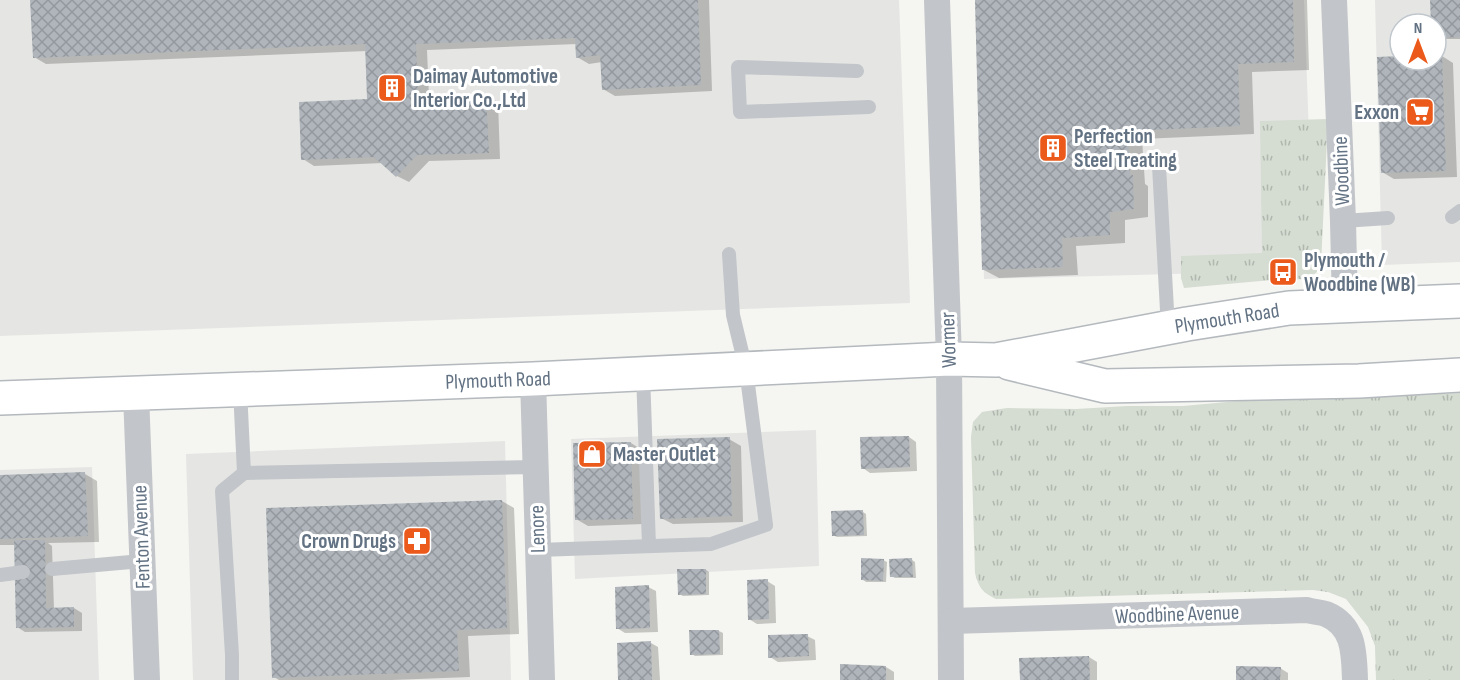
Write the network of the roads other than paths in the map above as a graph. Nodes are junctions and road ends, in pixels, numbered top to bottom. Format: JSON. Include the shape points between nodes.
{"nodes":[{"id":1,"x":937,"y":0,"type":"edge"},
{"id":2,"x":1334,"y":0,"type":"edge"},
{"id":3,"x":857,"y":71,"type":"dead end"},
{"id":4,"x":869,"y":107,"type":"dead end"},
{"id":5,"x":1159,"y":166,"type":"dead end"},
{"id":6,"x":1388,"y":218,"type":"dead end"},
{"id":7,"x":1343,"y":221,"type":"junction"},
{"id":8,"x":729,"y":254,"type":"dead end"},
{"id":9,"x":1458,"y":296,"type":"edge"},
{"id":10,"x":1345,"y":307,"type":"junction"},
{"id":11,"x":1168,"y":328,"type":"junction"},
{"id":12,"x":949,"y":359,"type":"junction"},
{"id":13,"x":996,"y":360,"type":"junction"},
{"id":14,"x":746,"y":369,"type":"junction"},
{"id":15,"x":643,"y":373,"type":"junction"},
{"id":16,"x":1460,"y":375,"type":"edge"},
{"id":17,"x":533,"y":379,"type":"junction"},
{"id":18,"x":240,"y":389,"type":"junction"},
{"id":19,"x":136,"y":394,"type":"junction"},
{"id":20,"x":0,"y":398,"type":"edge"},
{"id":21,"x":535,"y":467,"type":"junction"},
{"id":22,"x":244,"y":473,"type":"junction"},
{"id":23,"x":649,"y":546,"type":"junction"},
{"id":24,"x":538,"y":550,"type":"junction"},
{"id":25,"x":142,"y":561,"type":"junction"},
{"id":26,"x":52,"y":569,"type":"dead end"},
{"id":27,"x":23,"y":572,"type":"dead end"},
{"id":28,"x":0,"y":575,"type":"edge"},
{"id":29,"x":951,"y":621,"type":"junction"},
{"id":30,"x":147,"y":680,"type":"edge"},
{"id":31,"x":232,"y":680,"type":"edge"},
{"id":32,"x":542,"y":680,"type":"edge"},
{"id":33,"x":951,"y":680,"type":"edge"},
{"id":34,"x":1355,"y":680,"type":"edge"}],
"edges":[{"from":1,"to":12,"type":"street","name":"Wormer"},
{"from":2,"to":7,"type":"street","name":"Woodbine"},
{"from":3,"to":4,"type":"lane","via":[[738,67],[740,112]]},
{"from":5,"to":11,"type":"lane"},
{"from":6,"to":7,"type":"lane"},
{"from":7,"to":10,"type":"street","name":"Woodbine"},
{"from":8,"to":14,"type":"lane","via":[[733,315]]},
{"from":9,"to":10,"type":"main road","name":"Plymouth Road"},
{"from":10,"to":11,"type":"main road","name":"Plymouth Road","via":[[1289,309]]},
{"from":11,"to":13,"type":"main road","name":"Plymouth Road"},
{"from":12,"to":13,"type":"main road","name":"Plymouth Road"},
{"from":12,"to":14,"type":"main road","name":"Plymouth Road"},
{"from":12,"to":29,"type":"street","name":"Wormer"},
{"from":13,"to":16,"type":"main road","name":"Plymouth Road","via":[[1105,386]]},
{"from":14,"to":15,"type":"main road","name":"Plymouth Road"},
{"from":14,"to":23,"type":"lane","via":[[766,525],[711,544]]},
{"from":15,"to":17,"type":"main road","name":"Plymouth Road"},
{"from":15,"to":23,"type":"lane"},
{"from":17,"to":18,"type":"main road","name":"Plymouth Road"},
{"from":17,"to":21,"type":"street","name":"Lenore"},
{"from":18,"to":19,"type":"main road","name":"Plymouth Road"},
{"from":18,"to":22,"type":"lane"},
{"from":19,"to":20,"type":"main road","name":"Plymouth Road"},
{"from":19,"to":25,"type":"street","name":"Fenton Avenue"},
{"from":21,"to":22,"type":"lane"},
{"from":21,"to":24,"type":"street","name":"Lenore"},
{"from":22,"to":31,"type":"lane","via":[[222,491]]},
{"from":23,"to":24,"type":"lane"},
{"from":24,"to":32,"type":"street","name":"Lenore"},
{"from":25,"to":26,"type":"lane"},
{"from":25,"to":30,"type":"street","name":"Fenton Avenue"},
{"from":27,"to":28,"type":"lane"},
{"from":29,"to":33,"type":"street","name":"Wormer"},
{"from":29,"to":34,"type":"street","name":"Woodbine Avenue","via":[[1307,610],[1326,614],[1342,625],[1351,638]]}]}
